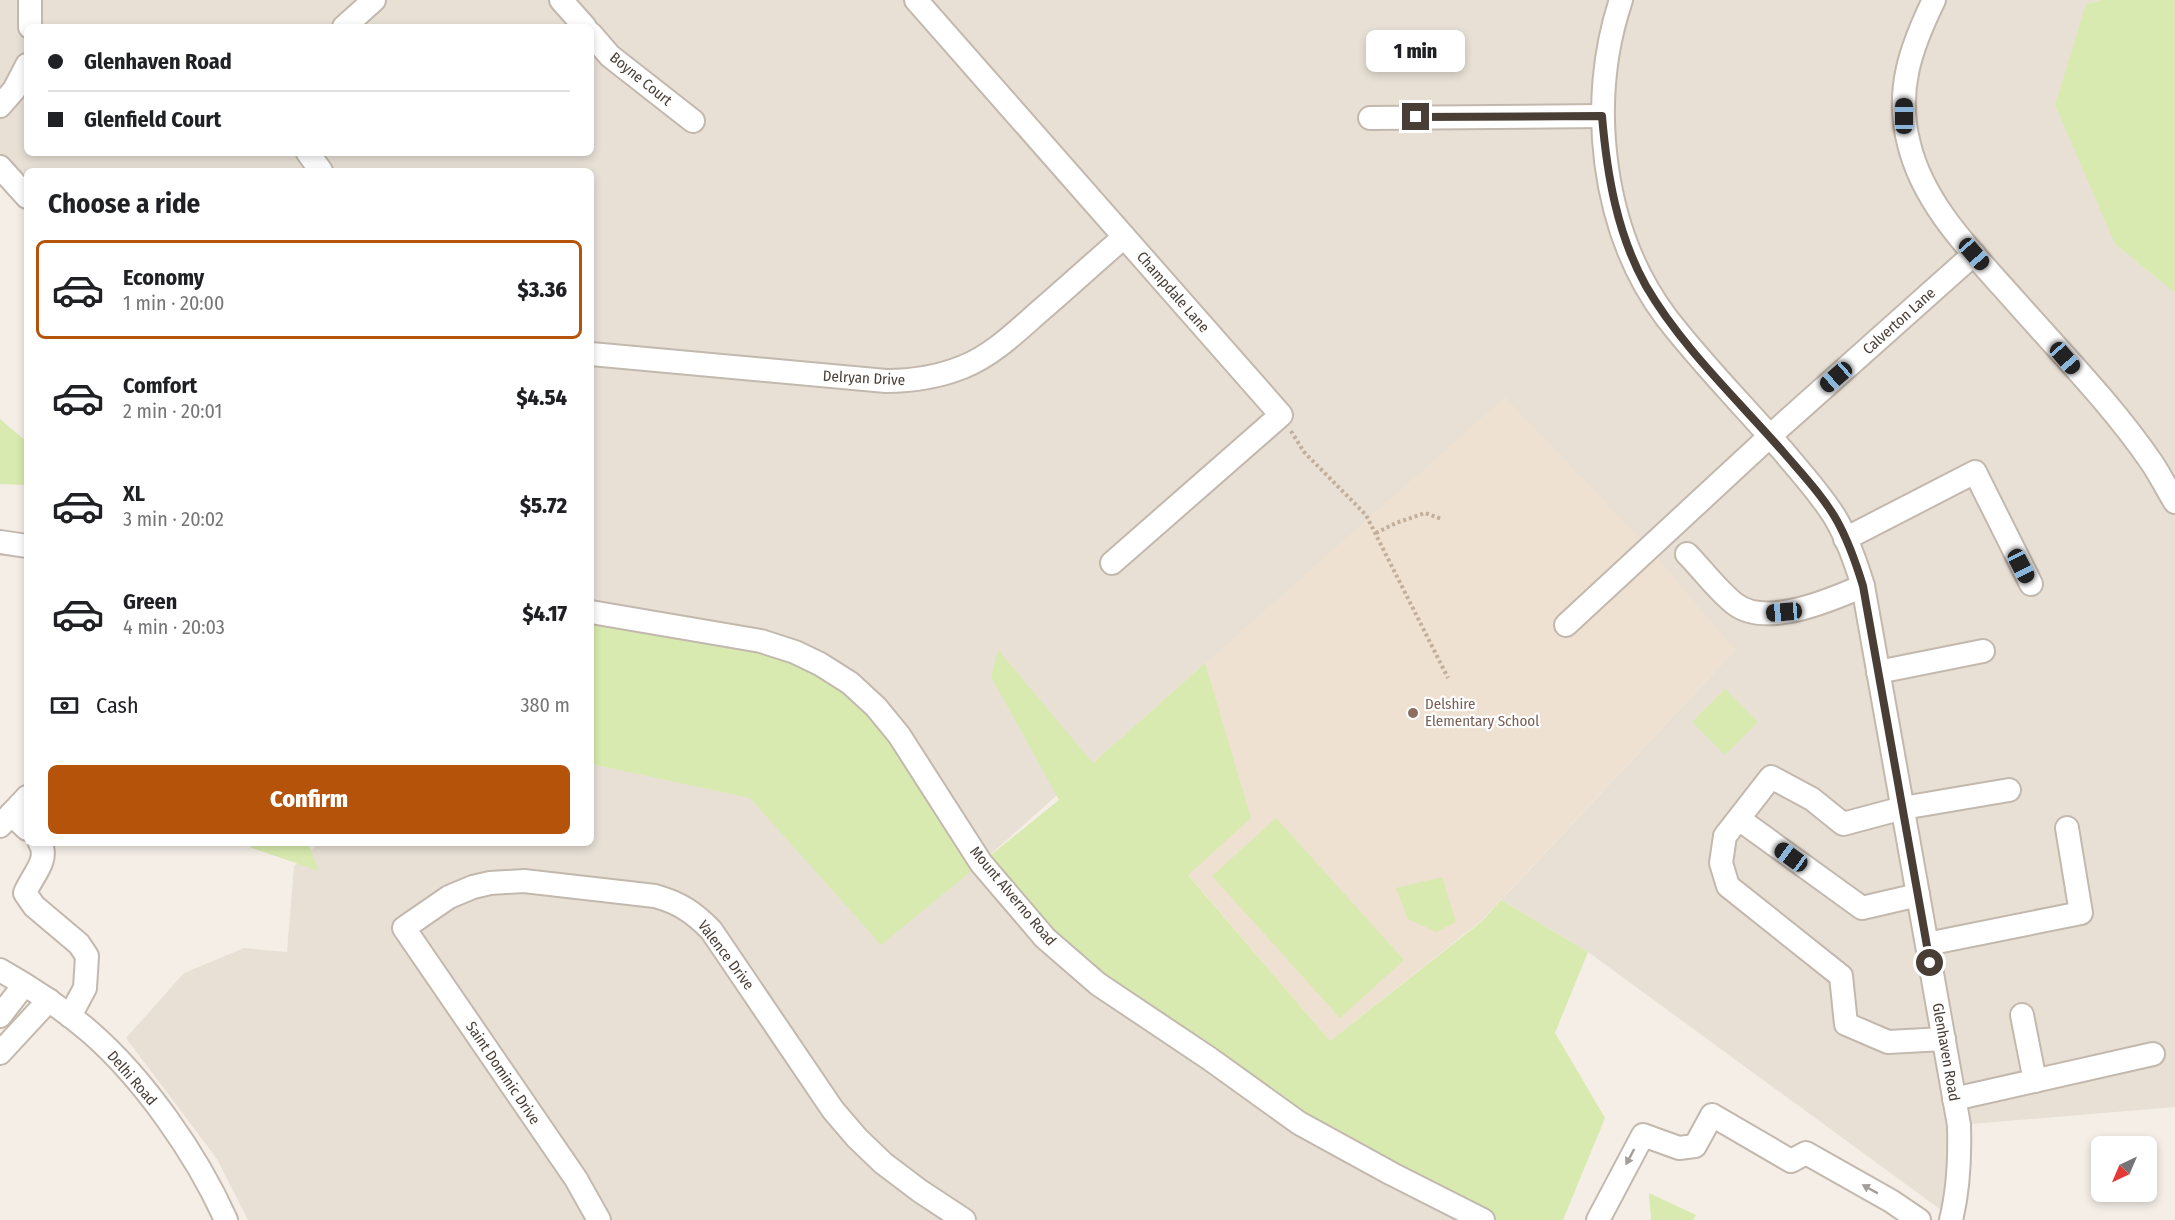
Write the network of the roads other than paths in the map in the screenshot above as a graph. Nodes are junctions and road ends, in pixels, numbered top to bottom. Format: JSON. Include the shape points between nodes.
{"nodes":[{"id":1,"x":30,"y":0,"type":"edge"},
{"id":2,"x":374,"y":0,"type":"edge"},
{"id":3,"x":561,"y":0,"type":"edge"},
{"id":4,"x":1621,"y":0,"type":"edge"},
{"id":5,"x":1934,"y":0,"type":"edge"},
{"id":6,"x":924,"y":2,"type":"edge"},
{"id":7,"x":30,"y":24,"type":"edge"},
{"id":8,"x":347,"y":24,"type":"edge"},
{"id":9,"x":582,"y":24,"type":"edge"},
{"id":10,"x":594,"y":37,"type":"edge"},
{"id":11,"x":24,"y":71,"type":"edge"},
{"id":12,"x":0,"y":106,"type":"edge"},
{"id":13,"x":1602,"y":116,"type":"junction"},
{"id":14,"x":1370,"y":118,"type":"dead end"},
{"id":15,"x":693,"y":121,"type":"dead end"},
{"id":16,"x":0,"y":167,"type":"edge"},
{"id":17,"x":24,"y":194,"type":"edge"},
{"id":18,"x":1124,"y":237,"type":"junction"},
{"id":19,"x":1974,"y":254,"type":"junction"},
{"id":20,"x":594,"y":354,"type":"edge"},
{"id":21,"x":1770,"y":436,"type":"junction"},
{"id":22,"x":2175,"y":502,"type":"edge"},
{"id":23,"x":1845,"y":539,"type":"junction"},
{"id":24,"x":0,"y":542,"type":"edge"},
{"id":25,"x":24,"y":546,"type":"edge"},
{"id":26,"x":1687,"y":554,"type":"dead end"},
{"id":27,"x":1112,"y":563,"type":"dead end"},
{"id":28,"x":2031,"y":584,"type":"dead end"},
{"id":29,"x":1863,"y":586,"type":"junction"},
{"id":30,"x":594,"y":613,"type":"edge"},
{"id":31,"x":1566,"y":625,"type":"dead end"},
{"id":32,"x":1983,"y":651,"type":"dead end"},
{"id":33,"x":1878,"y":672,"type":"junction"},
{"id":34,"x":2009,"y":790,"type":"dead end"},
{"id":35,"x":24,"y":802,"type":"edge"},
{"id":36,"x":1903,"y":808,"type":"junction"},
{"id":37,"x":1739,"y":819,"type":"junction"},
{"id":38,"x":13,"y":823,"type":"edge"},
{"id":39,"x":2067,"y":828,"type":"dead end"},
{"id":40,"x":42,"y":846,"type":"edge"},
{"id":41,"x":1918,"y":895,"type":"junction"},
{"id":42,"x":404,"y":928,"type":"joint"},
{"id":43,"x":1927,"y":944,"type":"junction"},
{"id":44,"x":0,"y":970,"type":"edge"},
{"id":45,"x":24,"y":985,"type":"junction"},
{"id":46,"x":49,"y":1000,"type":"junction"},
{"id":47,"x":2022,"y":1015,"type":"dead end"},
{"id":48,"x":70,"y":1016,"type":"junction"},
{"id":49,"x":0,"y":1017,"type":"edge"},
{"id":50,"x":1944,"y":1039,"type":"junction"},
{"id":51,"x":0,"y":1053,"type":"edge"},
{"id":52,"x":2153,"y":1054,"type":"dead end"},
{"id":53,"x":2035,"y":1081,"type":"junction"},
{"id":54,"x":1954,"y":1099,"type":"junction"},
{"id":55,"x":226,"y":1220,"type":"edge"},
{"id":56,"x":599,"y":1220,"type":"edge"},
{"id":57,"x":964,"y":1220,"type":"edge"},
{"id":58,"x":1484,"y":1220,"type":"edge"},
{"id":59,"x":1598,"y":1220,"type":"edge"},
{"id":60,"x":1919,"y":1220,"type":"edge"},
{"id":61,"x":1951,"y":1220,"type":"edge"}],
"edges":[{"from":1,"to":7,"type":"street"},
{"from":2,"to":8,"type":"street"},
{"from":3,"to":9,"type":"street"},
{"from":4,"to":13,"type":"street","name":"Glenhaven Road","via":[[1607,54]]},
{"from":5,"to":19,"type":"street","via":[[1916,36],[1908,64],[1904,99],[1908,142],[1927,191]]},
{"from":6,"to":18,"type":"street","name":"Champdale Lane"},
{"from":10,"to":15,"type":"street","name":"Boyne Court","via":[[610,56]]},
{"from":11,"to":12,"type":"street"},
{"from":13,"to":14,"type":"street"},
{"from":13,"to":21,"type":"street","name":"Glenhaven Road","via":[[1614,203],[1627,245],[1646,285],[1690,347]]},
{"from":16,"to":17,"type":"street"},
{"from":18,"to":20,"type":"street","name":"Delryan Drive","via":[[988,354],[939,375],[913,381]]},
{"from":18,"to":27,"type":"street","name":"Champdale Lane","via":[[1281,415]]},
{"from":19,"to":21,"type":"street","name":"Calverton Lane"},
{"from":19,"to":22,"type":"street","via":[[2126,427]]},
{"from":21,"to":23,"type":"street","name":"Glenhaven Road","via":[[1816,489]]},
{"from":21,"to":31,"type":"street","name":"Calverton Lane"},
{"from":23,"to":28,"type":"street","via":[[1975,472]]},
{"from":23,"to":29,"type":"street","name":"Glenhaven Road"},
{"from":24,"to":25,"type":"street"},
{"from":26,"to":29,"type":"street","via":[[1736,605],[1757,614],[1828,602]]},
{"from":29,"to":33,"type":"street","name":"Glenhaven Road"},
{"from":30,"to":58,"type":"street","name":"Mount Alverno Road","via":[[761,641],[795,652],[850,683],[899,735],[981,863],[1045,938],[1098,984],[1299,1123]]},
{"from":32,"to":33,"type":"street"},
{"from":33,"to":36,"type":"street","name":"Glenhaven Road"},
{"from":34,"to":36,"type":"street"},
{"from":35,"to":38,"type":"street"},
{"from":36,"to":37,"type":"street","via":[[1843,824],[1812,799],[1771,777]]},
{"from":36,"to":41,"type":"street","name":"Glenhaven Road"},
{"from":37,"to":41,"type":"street","via":[[1862,908]]},
{"from":37,"to":50,"type":"street","via":[[1725,836],[1721,863],[1728,886],[1841,976],[1846,1024],[1888,1042]]},
{"from":39,"to":43,"type":"street","via":[[2081,913]]},
{"from":40,"to":48,"type":"street","via":[[44,859],[25,893],[87,956],[85,988]]},
{"from":41,"to":43,"type":"street","name":"Glenhaven Road"},
{"from":42,"to":56,"type":"street","name":"Saint Dominic Drive","via":[[576,1179]]},
{"from":42,"to":57,"type":"street","name":"Valence Drive","via":[[449,897],[473,887],[507,881],[671,900],[693,912],[711,930],[833,1110],[857,1138],[883,1164]]},
{"from":43,"to":50,"type":"street","name":"Glenhaven Road"},
{"from":44,"to":45,"type":"street","name":"Delhi Road"},
{"from":45,"to":46,"type":"street","name":"Delhi Road"},
{"from":45,"to":49,"type":"street"},
{"from":46,"to":48,"type":"street","name":"Delhi Road"},
{"from":46,"to":51,"type":"street"},
{"from":47,"to":53,"type":"street"},
{"from":48,"to":55,"type":"street","name":"Delhi Road","via":[[127,1071],[167,1119],[197,1164]]},
{"from":50,"to":54,"type":"street","name":"Glenhaven Road"},
{"from":52,"to":53,"type":"street"},
{"from":53,"to":54,"type":"street"},
{"from":54,"to":61,"type":"street","name":"Glenhaven Road","via":[[1960,1160]]},
{"from":60,"to":59,"type":"street","one_way":true,"via":[[1806,1153],[1791,1161],[1712,1115],[1695,1146],[1679,1148],[1643,1136]]}]}
